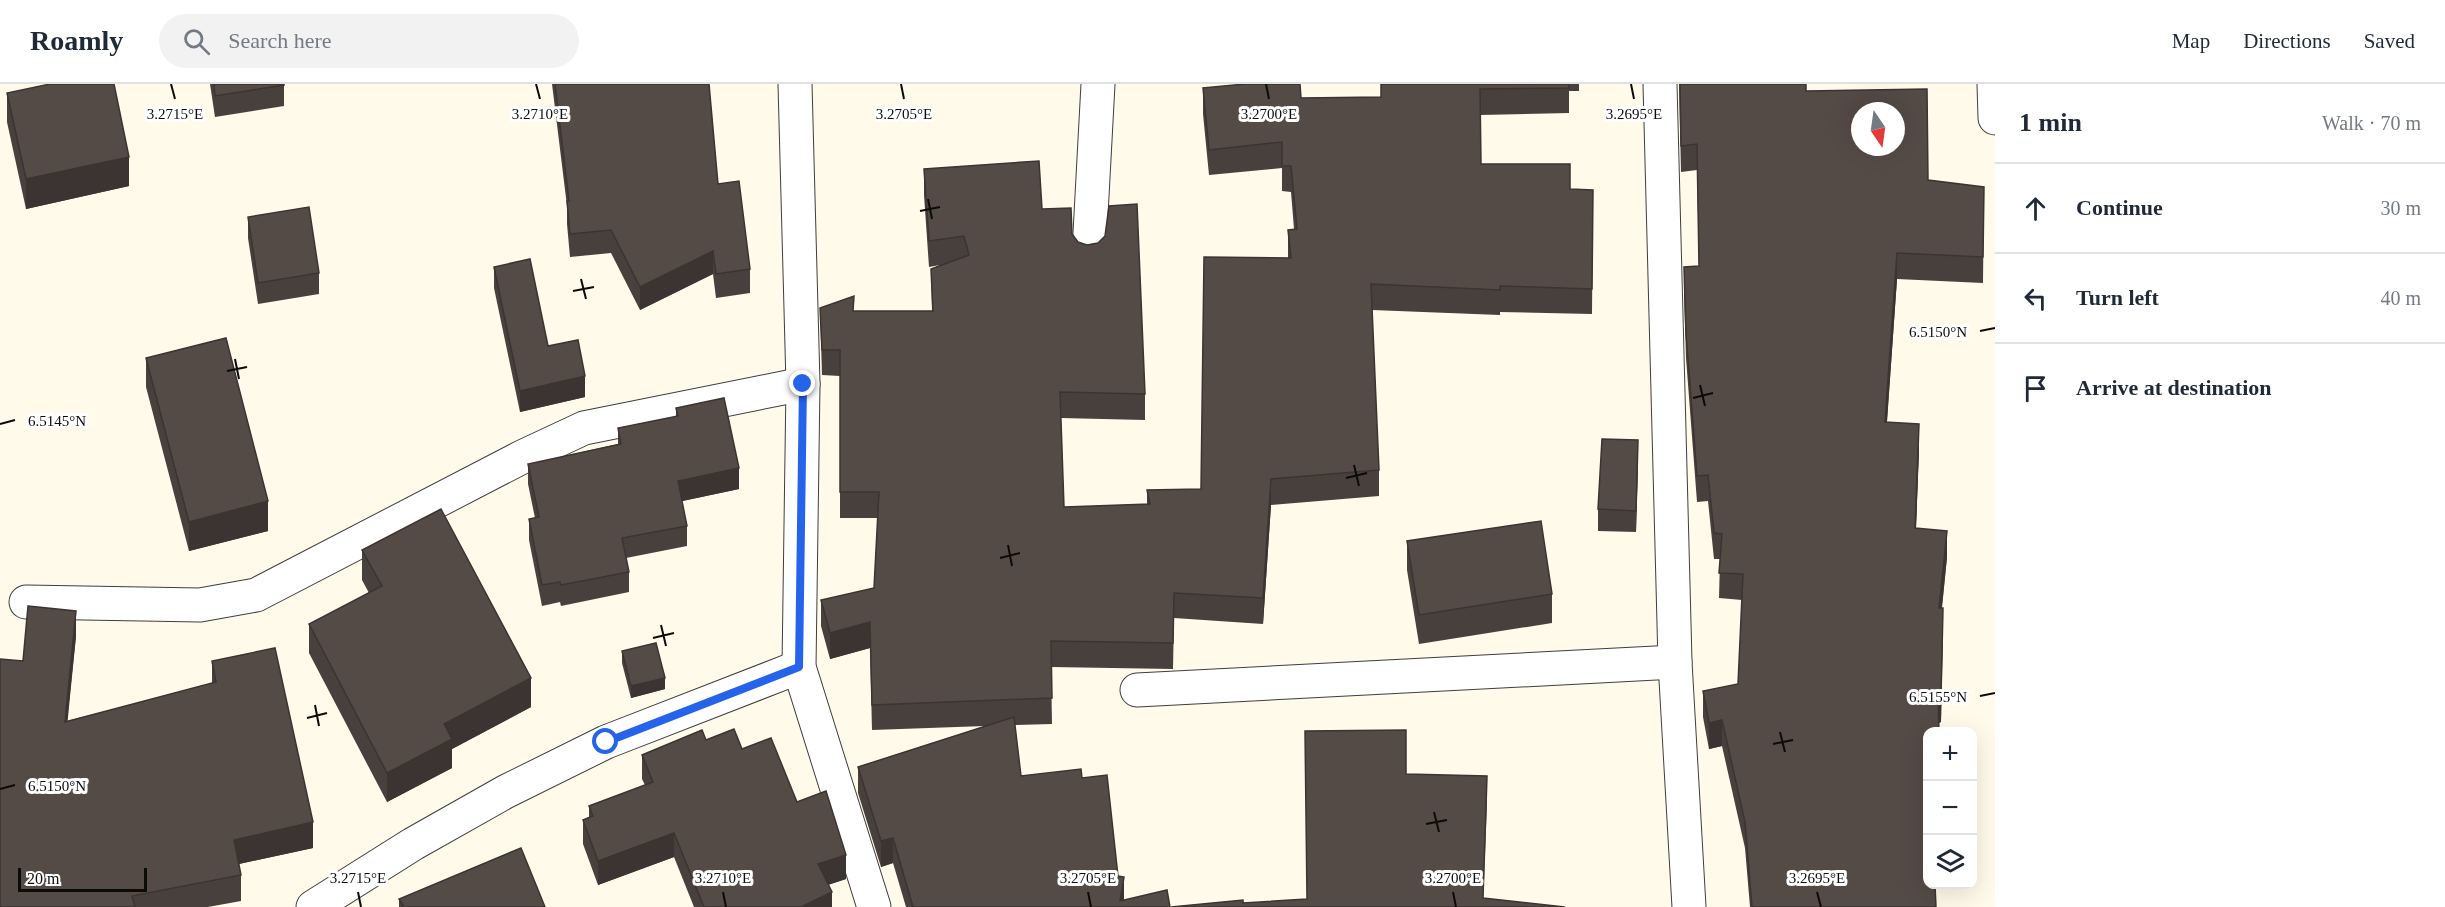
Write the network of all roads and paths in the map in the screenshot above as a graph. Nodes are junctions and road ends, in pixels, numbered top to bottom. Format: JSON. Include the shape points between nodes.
{"nodes":[{"id":1,"x":795,"y":84,"type":"edge"},
{"id":2,"x":1098,"y":84,"type":"edge"},
{"id":3,"x":1660,"y":84,"type":"edge"},
{"id":4,"x":1994,"y":84,"type":"edge"},
{"id":5,"x":1995,"y":117,"type":"edge"},
{"id":6,"x":1089,"y":252,"type":"edge"},
{"id":7,"x":803,"y":384,"type":"junction"},
{"id":8,"x":26,"y":602,"type":"dead end"},
{"id":9,"x":1675,"y":662,"type":"junction"},
{"id":10,"x":799,"y":667,"type":"junction"},
{"id":11,"x":1137,"y":690,"type":"dead end"},
{"id":12,"x":313,"y":907,"type":"edge"},
{"id":13,"x":874,"y":907,"type":"edge"},
{"id":14,"x":1689,"y":907,"type":"edge"}],
"edges":[{"from":1,"to":7,"type":"street"},
{"from":2,"to":6,"type":"street"},
{"from":3,"to":9,"type":"street"},
{"from":4,"to":5,"type":"street"},
{"from":7,"to":8,"type":"street","via":[[584,428],[256,595],[200,605]]},
{"from":7,"to":10,"type":"street"},
{"from":9,"to":11,"type":"street"},
{"from":9,"to":14,"type":"street"},
{"from":10,"to":12,"type":"street","via":[[606,742],[505,792]]},
{"from":10,"to":13,"type":"street"}]}
